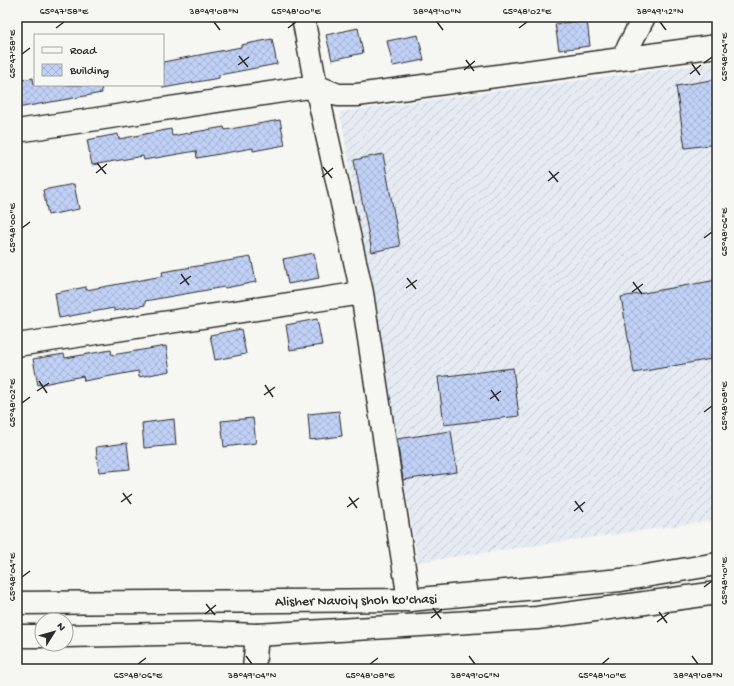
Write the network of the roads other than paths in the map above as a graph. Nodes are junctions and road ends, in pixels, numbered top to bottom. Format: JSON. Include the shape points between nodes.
{"nodes":[{"id":1,"x":303,"y":17,"type":"edge"},
{"id":2,"x":644,"y":17,"type":"edge"},
{"id":3,"x":717,"y":46,"type":"edge"},
{"id":4,"x":622,"y":59,"type":"junction"},
{"id":5,"x":316,"y":86,"type":"junction"},
{"id":6,"x":17,"y":131,"type":"edge"},
{"id":7,"x":362,"y":293,"type":"junction"},
{"id":8,"x":17,"y":345,"type":"edge"},
{"id":9,"x":717,"y":564,"type":"edge"},
{"id":10,"x":717,"y":593,"type":"edge"},
{"id":11,"x":409,"y":600,"type":"junction"},
{"id":12,"x":17,"y":604,"type":"edge"},
{"id":13,"x":257,"y":635,"type":"junction"},
{"id":14,"x":17,"y":636,"type":"edge"},
{"id":15,"x":34,"y":636,"type":"edge"},
{"id":16,"x":74,"y":636,"type":"edge"},
{"id":17,"x":254,"y":669,"type":"edge"}],
"edges":[{"from":1,"to":5,"type":"street"},
{"from":2,"to":4,"type":"street"},
{"from":3,"to":4,"type":"street"},
{"from":4,"to":5,"type":"street","via":[[356,95],[338,95]]},
{"from":5,"to":6,"type":"street"},
{"from":5,"to":7,"type":"street"},
{"from":7,"to":8,"type":"street"},
{"from":7,"to":11,"type":"street"},
{"from":9,"to":11,"type":"street","name":"Alisher Navoiy shoh ko'chasi","via":[[621,580]]},
{"from":10,"to":13,"type":"street","name":"Alisher Navoiy shoh ko'chasi","via":[[537,618]]},
{"from":11,"to":12,"type":"street","name":"Alisher Navoiy shoh ko'chasi"},
{"from":13,"to":16,"type":"street","name":"Alisher Navoiy shoh ko'chasi","via":[[209,633]]},
{"from":13,"to":17,"type":"street"},
{"from":14,"to":15,"type":"street"}]}
